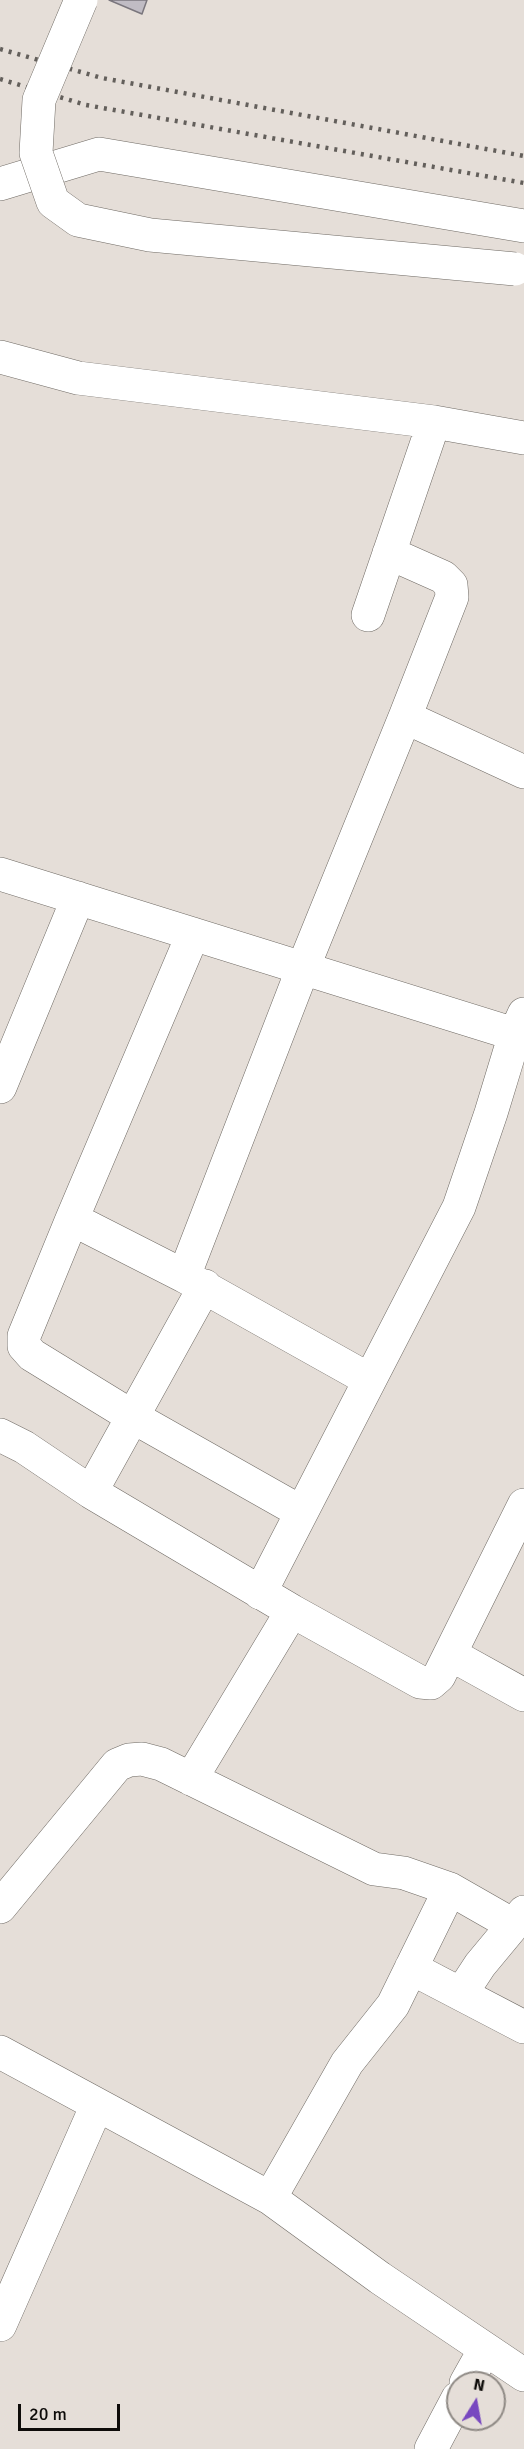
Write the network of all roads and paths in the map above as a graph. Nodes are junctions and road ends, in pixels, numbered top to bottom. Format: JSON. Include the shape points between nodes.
{"nodes":[{"id":1,"x":81,"y":0,"type":"edge"},
{"id":2,"x":0,"y":184,"type":"edge"},
{"id":3,"x":524,"y":226,"type":"edge"},
{"id":4,"x":519,"y":270,"type":"edge"},
{"id":5,"x":0,"y":357,"type":"edge"},
{"id":6,"x":434,"y":422,"type":"junction"},
{"id":7,"x":524,"y":438,"type":"edge"},
{"id":8,"x":389,"y":553,"type":"junction"},
{"id":9,"x":368,"y":615,"type":"dead end"},
{"id":10,"x":405,"y":717,"type":"junction"},
{"id":11,"x":524,"y":772,"type":"edge"},
{"id":12,"x":0,"y":874,"type":"edge"},
{"id":13,"x":78,"y":898,"type":"junction"},
{"id":14,"x":193,"y":934,"type":"junction"},
{"id":15,"x":303,"y":968,"type":"junction"},
{"id":16,"x":521,"y":1028,"type":"edge"},
{"id":17,"x":0,"y":1087,"type":"edge"},
{"id":18,"x":72,"y":1219,"type":"junction"},
{"id":19,"x":194,"y":1281,"type":"junction"},
{"id":20,"x":368,"y":1379,"type":"junction"},
{"id":21,"x":133,"y":1417,"type":"junction"},
{"id":22,"x":0,"y":1436,"type":"edge"},
{"id":23,"x":91,"y":1492,"type":"junction"},
{"id":24,"x":524,"y":1505,"type":"edge"},
{"id":25,"x":301,"y":1512,"type":"junction"},
{"id":26,"x":260,"y":1593,"type":"junction"},
{"id":27,"x":292,"y":1611,"type":"junction"},
{"id":28,"x":450,"y":1654,"type":"junction"},
{"id":29,"x":524,"y":1695,"type":"edge"},
{"id":30,"x":191,"y":1779,"type":"junction"},
{"id":31,"x":450,"y":1888,"type":"junction"},
{"id":32,"x":0,"y":1907,"type":"edge"},
{"id":33,"x":519,"y":1919,"type":"edge"},
{"id":34,"x":411,"y":1968,"type":"junction"},
{"id":35,"x":461,"y":1994,"type":"junction"},
{"id":36,"x":524,"y":2027,"type":"edge"},
{"id":37,"x":0,"y":2052,"type":"edge"},
{"id":38,"x":97,"y":2105,"type":"junction"},
{"id":39,"x":270,"y":2198,"type":"junction"},
{"id":40,"x":0,"y":2325,"type":"edge"},
{"id":41,"x":485,"y":2349,"type":"junction"},
{"id":42,"x":473,"y":2371,"type":"edge"},
{"id":43,"x":524,"y":2375,"type":"edge"},
{"id":44,"x":446,"y":2421,"type":"edge"},
{"id":45,"x":431,"y":2449,"type":"edge"}],
"edges":[{"from":1,"to":4,"type":"street","bridge":true,"via":[[39,100],[36,153],[53,202],[78,220],[150,235]]},
{"from":2,"to":3,"type":"street","via":[[99,154]]},
{"from":5,"to":6,"type":"street","via":[[78,378]]},
{"from":6,"to":7,"type":"street"},
{"from":6,"to":8,"type":"street"},
{"from":8,"to":9,"type":"street"},
{"from":8,"to":10,"type":"street","via":[[443,577],[451,585],[452,597]]},
{"from":10,"to":11,"type":"street"},
{"from":10,"to":15,"type":"street"},
{"from":12,"to":13,"type":"street"},
{"from":13,"to":14,"type":"street"},
{"from":13,"to":17,"type":"street"},
{"from":14,"to":15,"type":"street"},
{"from":14,"to":18,"type":"street"},
{"from":15,"to":16,"type":"street"},
{"from":15,"to":19,"type":"street"},
{"from":16,"to":20,"type":"street","via":[[459,1207]]},
{"from":18,"to":19,"type":"street"},
{"from":18,"to":21,"type":"street","via":[[24,1336],[24,1346],[32,1356]]},
{"from":19,"to":20,"type":"street"},
{"from":19,"to":21,"type":"street"},
{"from":20,"to":25,"type":"street"},
{"from":21,"to":23,"type":"street"},
{"from":21,"to":25,"type":"street"},
{"from":22,"to":23,"type":"street","via":[[24,1447]]},
{"from":23,"to":26,"type":"street"},
{"from":24,"to":28,"type":"street"},
{"from":25,"to":26,"type":"street"},
{"from":26,"to":27,"type":"street"},
{"from":27,"to":28,"type":"street","via":[[420,1682],[431,1683],[439,1677]]},
{"from":27,"to":30,"type":"street"},
{"from":28,"to":29,"type":"street"},
{"from":30,"to":31,"type":"street","via":[[374,1869],[404,1873]]},
{"from":30,"to":32,"type":"street","via":[[142,1759],[117,1765]]},
{"from":31,"to":33,"type":"street"},
{"from":31,"to":34,"type":"street"},
{"from":33,"to":35,"type":"street"},
{"from":34,"to":35,"type":"street"},
{"from":34,"to":39,"type":"street","via":[[393,2005],[347,2063]]},
{"from":35,"to":36,"type":"street"},
{"from":37,"to":38,"type":"street"},
{"from":38,"to":39,"type":"street"},
{"from":38,"to":40,"type":"street"},
{"from":39,"to":41,"type":"street"},
{"from":41,"to":42,"type":"street"},
{"from":41,"to":43,"type":"street"},
{"from":44,"to":45,"type":"street"}]}
